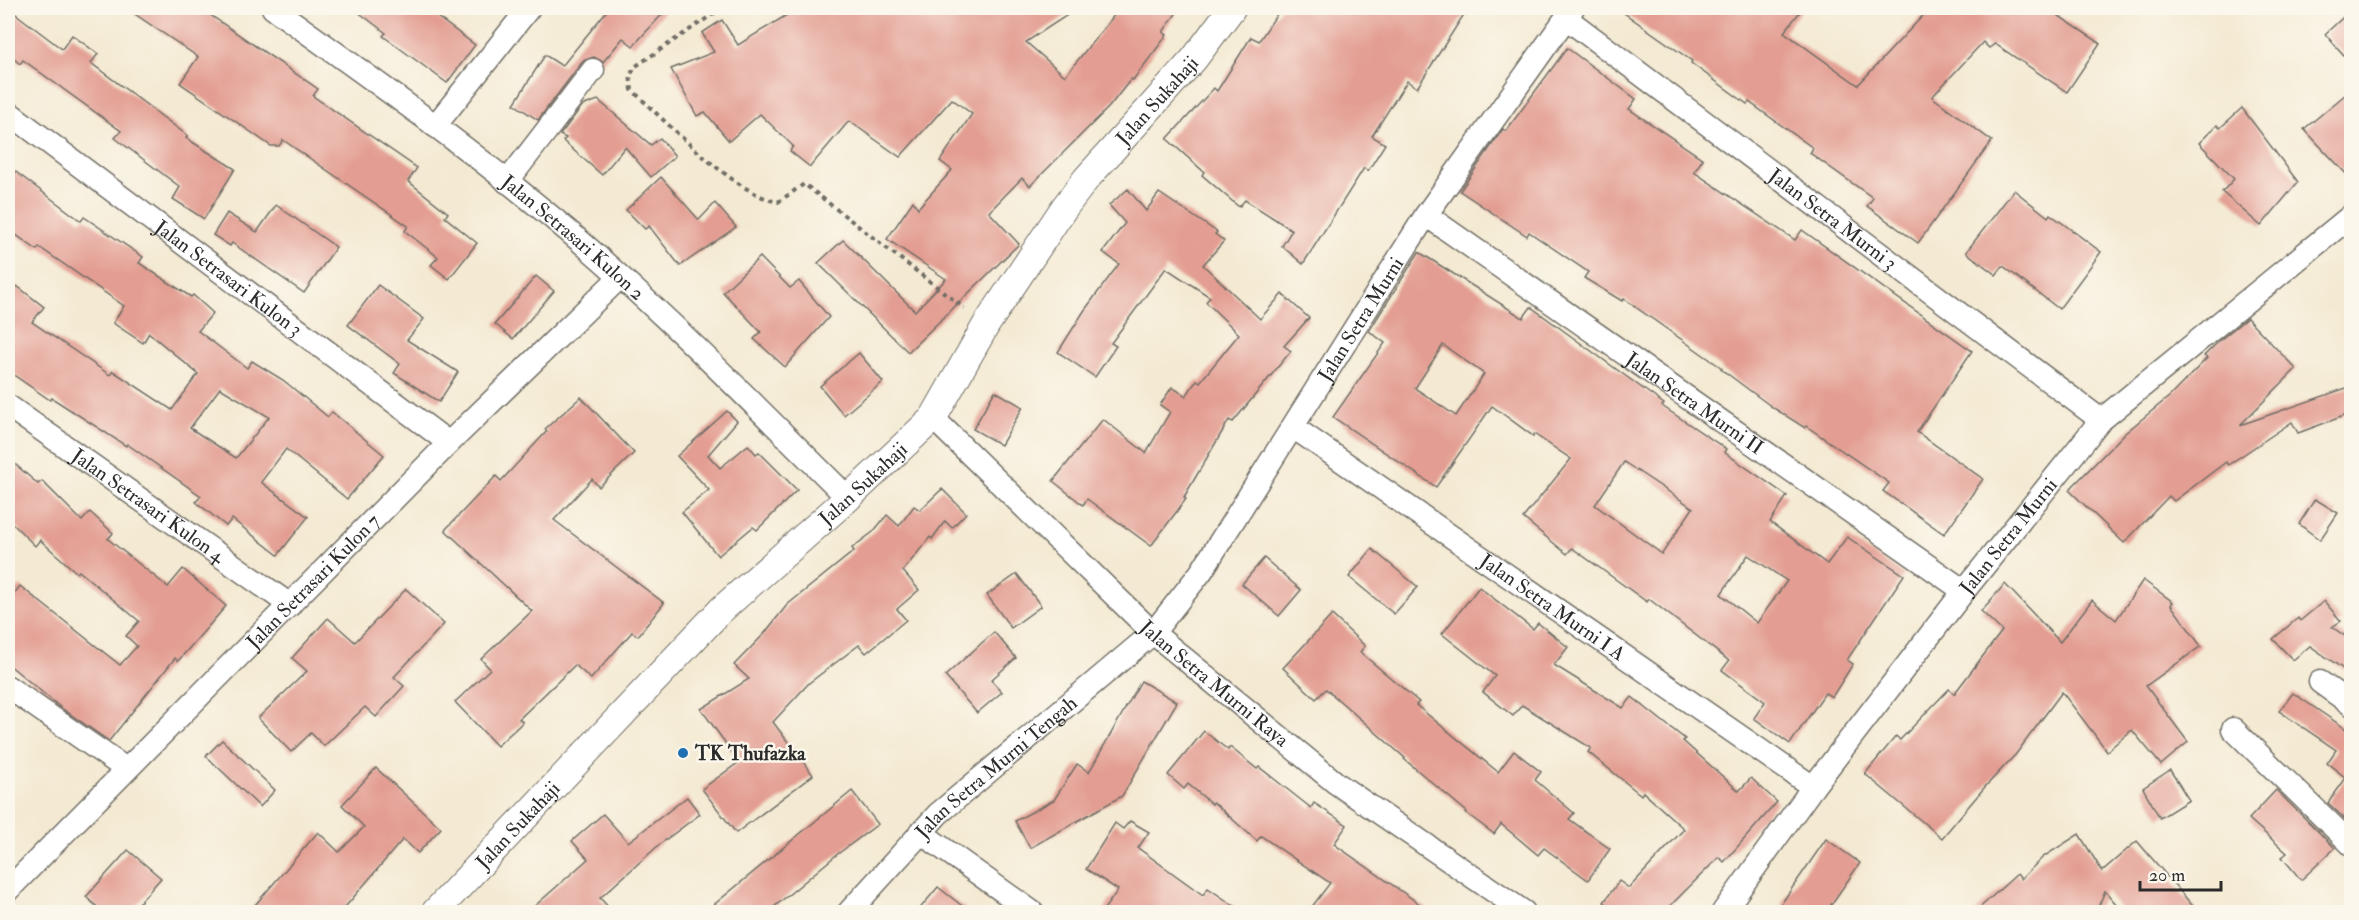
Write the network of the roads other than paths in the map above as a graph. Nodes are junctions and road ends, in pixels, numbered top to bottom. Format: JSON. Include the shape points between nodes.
{"nodes":[{"id":1,"x":273,"y":8,"type":"edge"},
{"id":2,"x":529,"y":8,"type":"edge"},
{"id":3,"x":1233,"y":8,"type":"edge"},
{"id":4,"x":1570,"y":13,"type":"edge"},
{"id":5,"x":593,"y":70,"type":"dead end"},
{"id":6,"x":8,"y":112,"type":"edge"},
{"id":7,"x":435,"y":126,"type":"junction"},
{"id":8,"x":507,"y":182,"type":"junction"},
{"id":9,"x":1426,"y":215,"type":"junction"},
{"id":10,"x":2352,"y":216,"type":"edge"},
{"id":11,"x":620,"y":277,"type":"junction"},
{"id":12,"x":8,"y":406,"type":"edge"},
{"id":13,"x":933,"y":418,"type":"junction"},
{"id":14,"x":2101,"y":420,"type":"junction"},
{"id":15,"x":1293,"y":427,"type":"junction"},
{"id":16,"x":449,"y":443,"type":"junction"},
{"id":17,"x":848,"y":498,"type":"junction"},
{"id":18,"x":1964,"y":591,"type":"junction"},
{"id":19,"x":290,"y":605,"type":"junction"},
{"id":20,"x":1152,"y":633,"type":"junction"},
{"id":21,"x":2320,"y":682,"type":"dead end"},
{"id":22,"x":8,"y":687,"type":"edge"},
{"id":23,"x":2352,"y":705,"type":"edge"},
{"id":24,"x":2233,"y":729,"type":"dead end"},
{"id":25,"x":126,"y":769,"type":"junction"},
{"id":26,"x":1813,"y":787,"type":"junction"},
{"id":27,"x":920,"y":832,"type":"junction"},
{"id":28,"x":2352,"y":845,"type":"edge"},
{"id":29,"x":8,"y":890,"type":"edge"},
{"id":30,"x":435,"y":912,"type":"edge"},
{"id":31,"x":849,"y":912,"type":"edge"},
{"id":32,"x":1032,"y":912,"type":"edge"},
{"id":33,"x":1524,"y":912,"type":"edge"},
{"id":34,"x":1723,"y":912,"type":"edge"}],
"edges":[{"from":1,"to":7,"type":"street","name":"Jalan Setrasari Kulon 2"},
{"from":2,"to":7,"type":"street"},
{"from":3,"to":13,"type":"street","name":"Jalan Sukahaji","via":[[1064,208],[986,325]]},
{"from":4,"to":9,"type":"street","name":"Jalan Setra Murni"},
{"from":4,"to":14,"type":"street","name":"Jalan Setra Murni 3"},
{"from":5,"to":8,"type":"street"},
{"from":6,"to":16,"type":"street","name":"Jalan Setrasari Kulon 3"},
{"from":7,"to":8,"type":"street","name":"Jalan Setrasari Kulon 2"},
{"from":8,"to":11,"type":"street","name":"Jalan Setrasari Kulon 2"},
{"from":9,"to":15,"type":"street","name":"Jalan Setra Murni"},
{"from":9,"to":18,"type":"street","name":"Jalan Setra Murni II"},
{"from":10,"to":14,"type":"street","name":"Jalan Setra Murni"},
{"from":11,"to":16,"type":"street","name":"Jalan Setrasari Kulon 7"},
{"from":11,"to":17,"type":"street","name":"Jalan Setrasari Kulon 2"},
{"from":12,"to":19,"type":"street","name":"Jalan Setrasari Kulon 4"},
{"from":13,"to":17,"type":"street","name":"Jalan Sukahaji"},
{"from":13,"to":20,"type":"street","name":"Jalan Setra Murni Raya"},
{"from":14,"to":18,"type":"street","name":"Jalan Setra Murni"},
{"from":15,"to":20,"type":"street","name":"Jalan Setra Murni","via":[[1201,572]]},
{"from":15,"to":26,"type":"street","name":"Jalan Setra Murni I A"},
{"from":16,"to":19,"type":"street","name":"Jalan Setrasari Kulon 7"},
{"from":17,"to":30,"type":"street","name":"Jalan Sukahaji","via":[[721,610]]},
{"from":18,"to":26,"type":"street","name":"Jalan Setra Murni"},
{"from":19,"to":25,"type":"street","name":"Jalan Setrasari Kulon 7"},
{"from":20,"to":27,"type":"street","name":"Jalan Setra Murni Tengah"},
{"from":20,"to":33,"type":"street","name":"Jalan Setra Murni Raya","via":[[1336,783]]},
{"from":21,"to":23,"type":"street"},
{"from":22,"to":25,"type":"street"},
{"from":24,"to":28,"type":"street"},
{"from":25,"to":29,"type":"street","name":"Jalan Setrasari Kulon 7"},
{"from":26,"to":34,"type":"street","name":"Jalan Setra Murni"},
{"from":27,"to":31,"type":"street","name":"Jalan Setra Murni Tengah"},
{"from":27,"to":32,"type":"street"}]}
